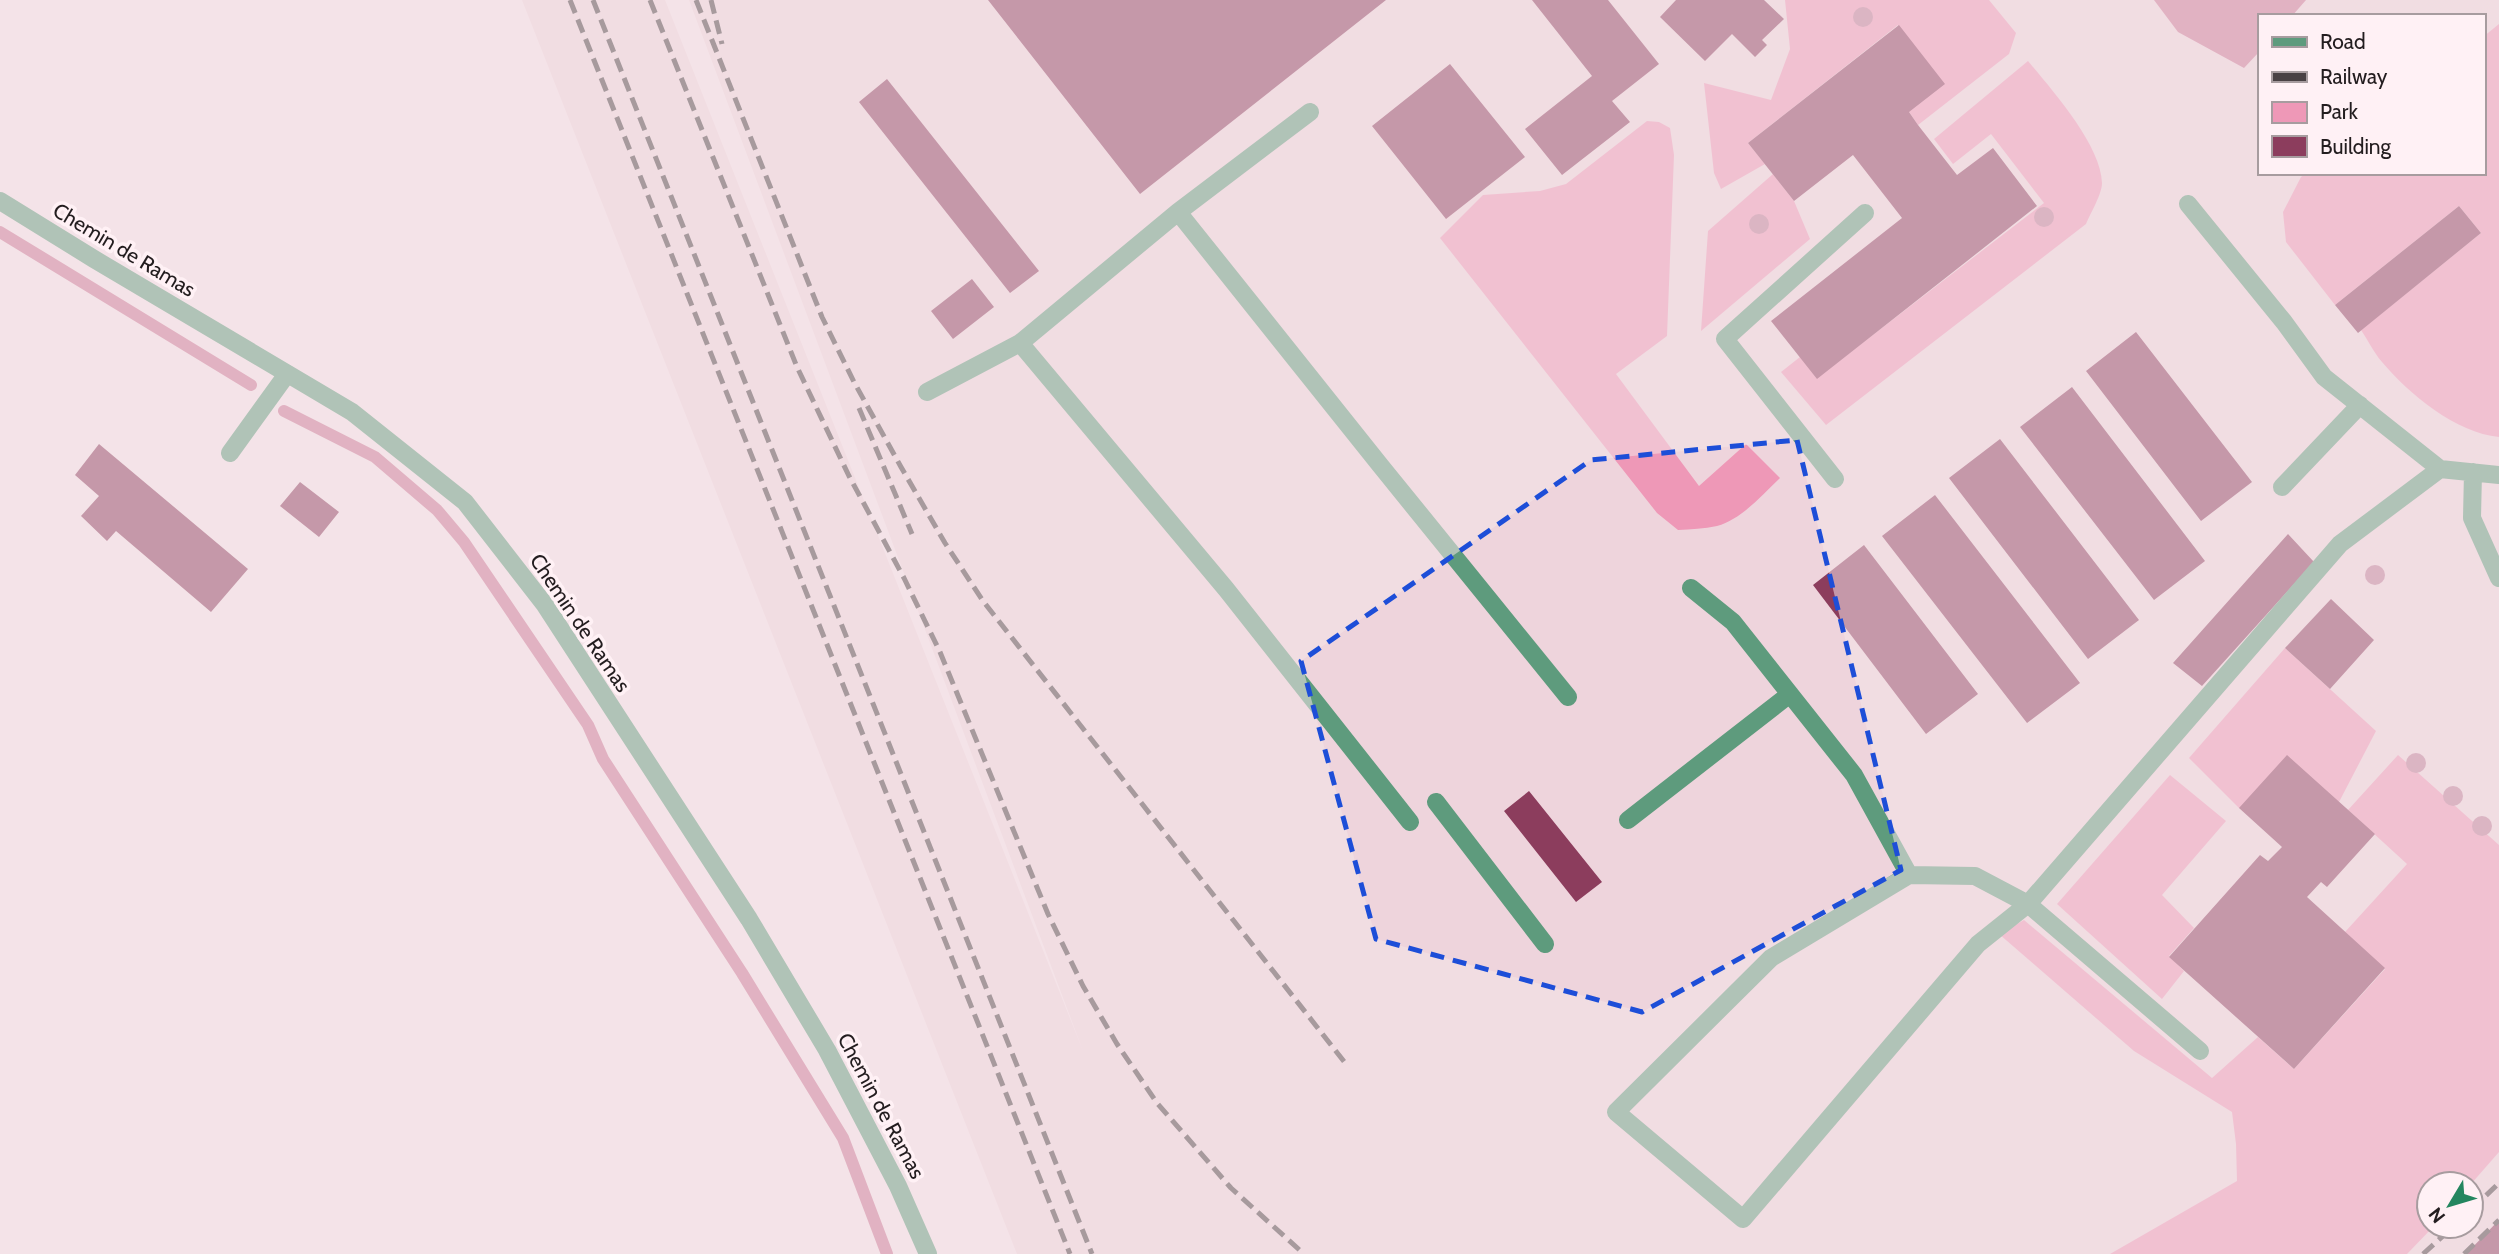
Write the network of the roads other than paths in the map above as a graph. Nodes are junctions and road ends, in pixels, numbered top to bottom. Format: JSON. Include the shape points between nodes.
{"nodes":[{"id":1,"x":1310,"y":112,"type":"dead end"},
{"id":2,"x":0,"y":201,"type":"edge"},
{"id":3,"x":2188,"y":204,"type":"dead end"},
{"id":4,"x":1178,"y":212,"type":"junction"},
{"id":5,"x":1865,"y":213,"type":"dead end"},
{"id":6,"x":1020,"y":343,"type":"junction"},
{"id":7,"x":287,"y":374,"type":"junction"},
{"id":8,"x":927,"y":391,"type":"dead end"},
{"id":9,"x":2360,"y":405,"type":"junction"},
{"id":10,"x":230,"y":453,"type":"dead end"},
{"id":11,"x":2440,"y":469,"type":"junction"},
{"id":12,"x":2473,"y":472,"type":"junction"},
{"id":13,"x":2499,"y":475,"type":"edge"},
{"id":14,"x":1835,"y":479,"type":"dead end"},
{"id":15,"x":2282,"y":487,"type":"dead end"},
{"id":16,"x":2499,"y":578,"type":"edge"},
{"id":17,"x":1691,"y":588,"type":"dead end"},
{"id":18,"x":1790,"y":694,"type":"junction"},
{"id":19,"x":1568,"y":697,"type":"dead end"},
{"id":20,"x":1436,"y":802,"type":"dead end"},
{"id":21,"x":1628,"y":820,"type":"dead end"},
{"id":22,"x":1410,"y":822,"type":"dead end"},
{"id":23,"x":1909,"y":875,"type":"junction"},
{"id":24,"x":2028,"y":904,"type":"junction"},
{"id":25,"x":1545,"y":944,"type":"dead end"},
{"id":26,"x":2200,"y":1051,"type":"dead end"},
{"id":27,"x":928,"y":1254,"type":"edge"}],
"edges":[{"from":1,"to":4,"type":"street"},
{"from":2,"to":7,"type":"street","name":"Chemin de Ramas"},
{"from":3,"to":9,"type":"street","via":[[2324,377]]},
{"from":4,"to":6,"type":"street"},
{"from":4,"to":19,"type":"street"},
{"from":5,"to":14,"type":"street","via":[[1725,339]]},
{"from":6,"to":8,"type":"street"},
{"from":6,"to":22,"type":"street","via":[[1226,589]]},
{"from":7,"to":10,"type":"street"},
{"from":7,"to":27,"type":"street","name":"Chemin de Ramas","via":[[352,412],[465,502],[545,605],[749,919],[827,1050]]},
{"from":9,"to":11,"type":"street"},
{"from":9,"to":15,"type":"street"},
{"from":11,"to":12,"type":"street"},
{"from":11,"to":24,"type":"street","via":[[2340,544]]},
{"from":12,"to":13,"type":"street"},
{"from":12,"to":16,"type":"street","via":[[2472,518]]},
{"from":17,"to":18,"type":"street","via":[[1733,622]]},
{"from":18,"to":21,"type":"street"},
{"from":18,"to":23,"type":"street","via":[[1854,775]]},
{"from":20,"to":25,"type":"street"},
{"from":23,"to":24,"type":"street","via":[[1975,876]]},
{"from":23,"to":24,"type":"street","via":[[1771,958],[1616,1112],[1742,1219],[1978,944]]},
{"from":24,"to":26,"type":"street"}]}
